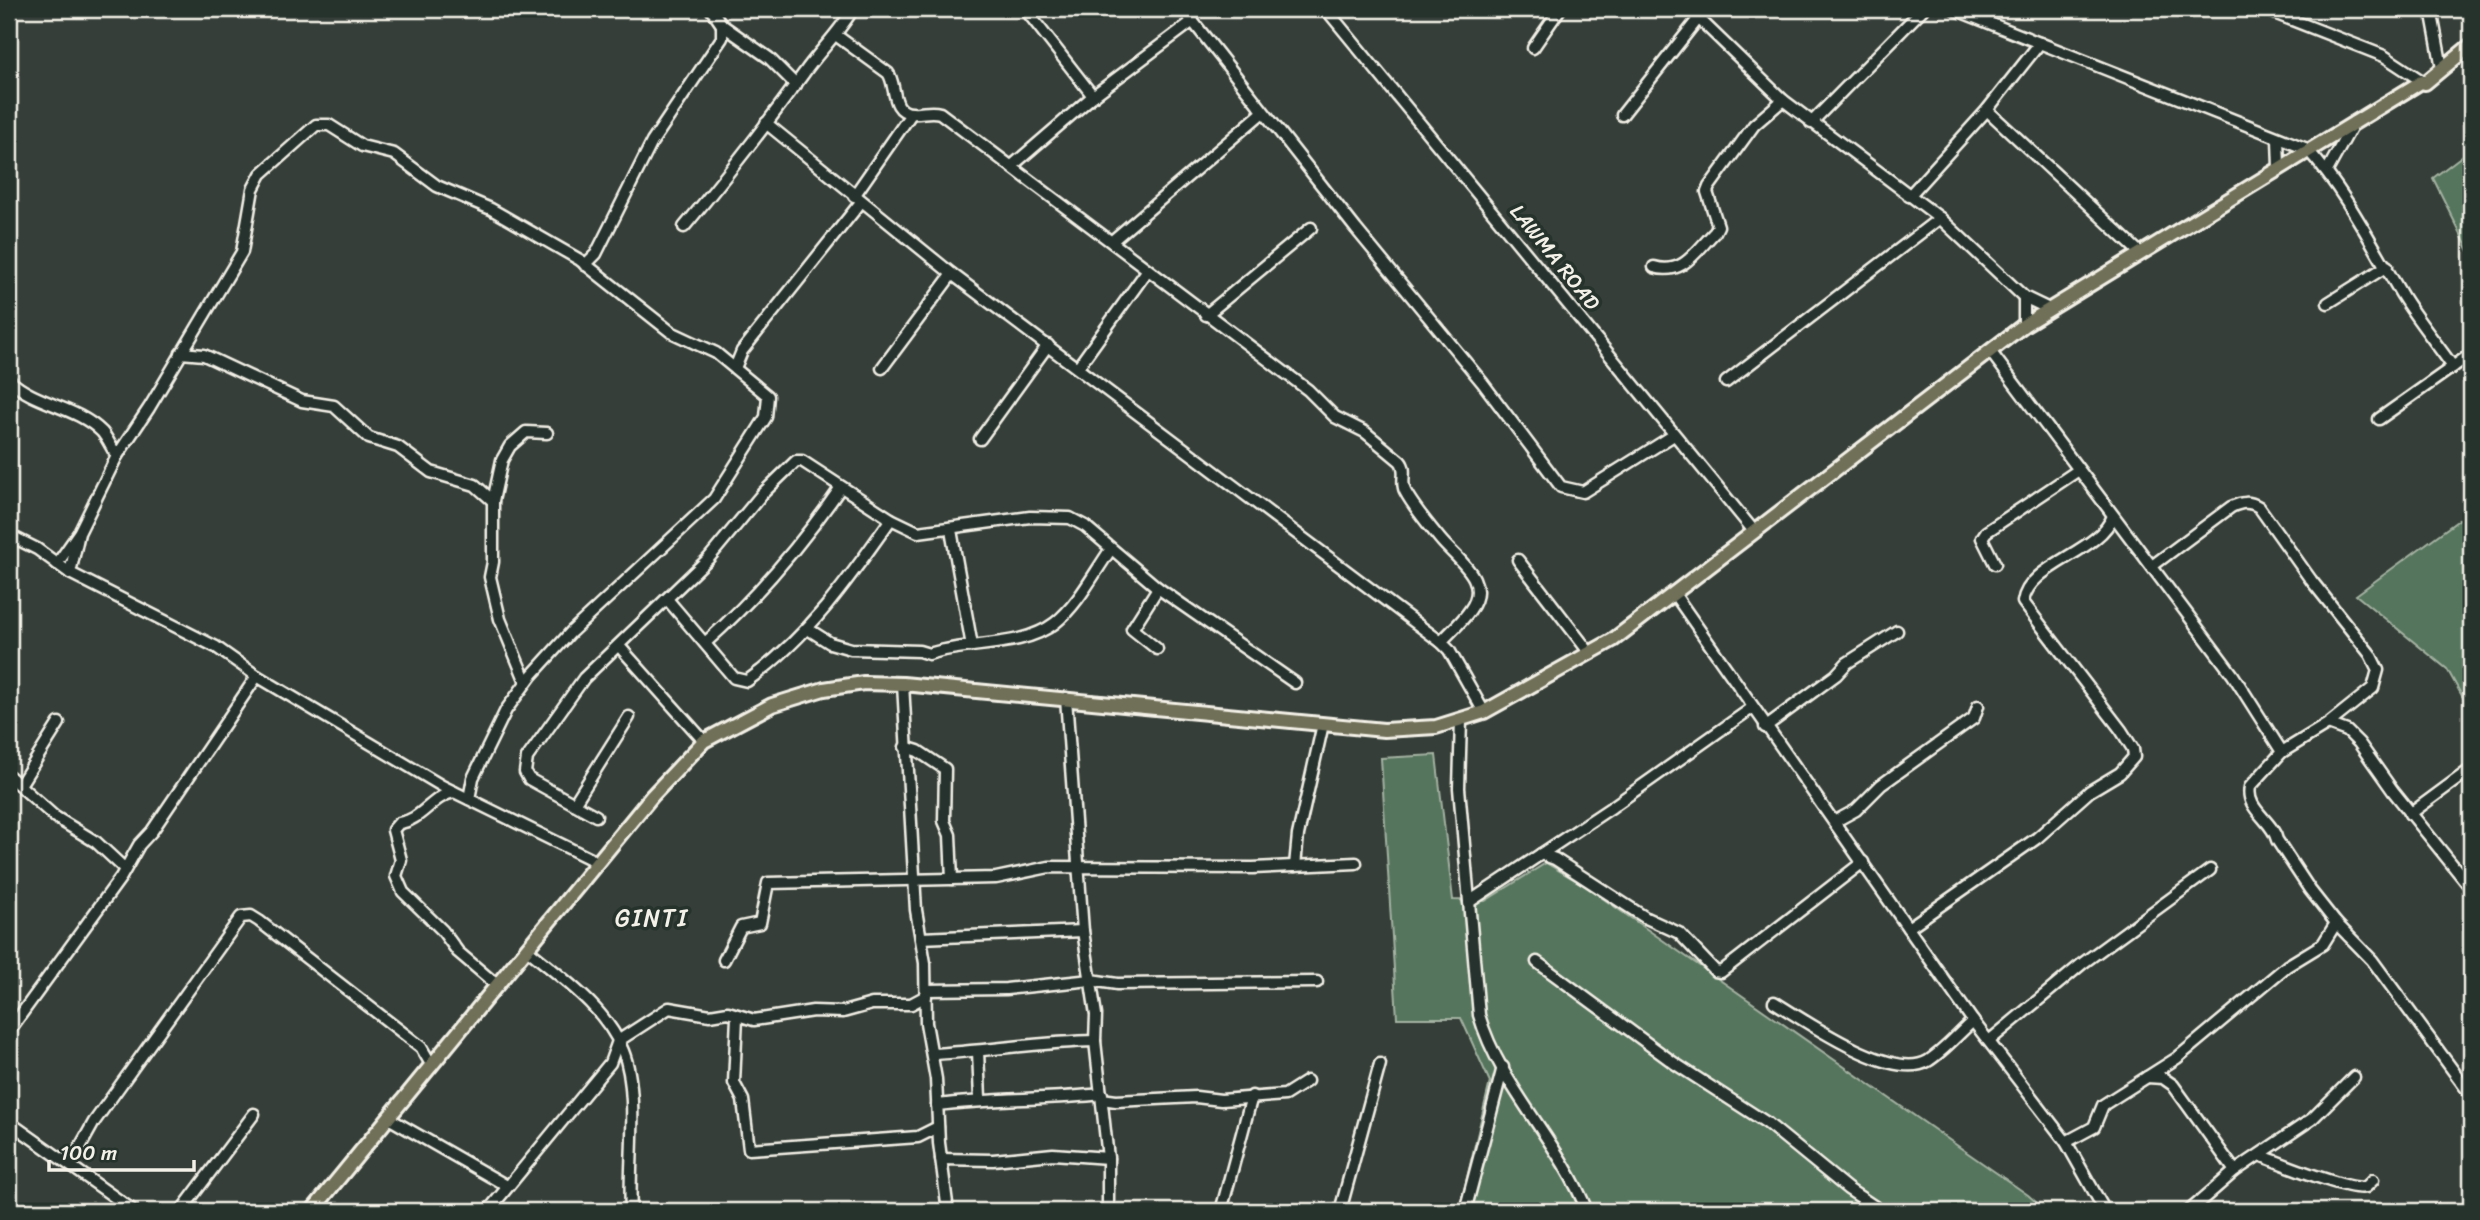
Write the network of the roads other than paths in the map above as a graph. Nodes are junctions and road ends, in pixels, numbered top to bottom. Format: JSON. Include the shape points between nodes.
{"nodes":[{"id":1,"x":711,"y":9,"type":"edge"},
{"id":2,"x":853,"y":9,"type":"edge"},
{"id":3,"x":1025,"y":9,"type":"edge"},
{"id":4,"x":1183,"y":9,"type":"edge"},
{"id":5,"x":1326,"y":9,"type":"edge"},
{"id":6,"x":1560,"y":9,"type":"edge"},
{"id":7,"x":1689,"y":9,"type":"edge"},
{"id":8,"x":1923,"y":9,"type":"edge"},
{"id":9,"x":1954,"y":9,"type":"edge"},
{"id":10,"x":2264,"y":9,"type":"edge"},
{"id":11,"x":2431,"y":9,"type":"edge"},
{"id":12,"x":1698,"y":19,"type":"junction"},
{"id":13,"x":1193,"y":21,"type":"junction"},
{"id":14,"x":722,"y":24,"type":"junction"},
{"id":15,"x":736,"y":36,"type":"junction"},
{"id":16,"x":837,"y":36,"type":"junction"},
{"id":17,"x":722,"y":38,"type":"junction"},
{"id":18,"x":2040,"y":43,"type":"junction"},
{"id":19,"x":2471,"y":44,"type":"edge"},
{"id":20,"x":1533,"y":48,"type":"dead end"},
{"id":21,"x":2442,"y":68,"type":"junction"},
{"id":22,"x":2425,"y":83,"type":"junction"},
{"id":23,"x":796,"y":85,"type":"junction"},
{"id":24,"x":1093,"y":96,"type":"junction"},
{"id":25,"x":1783,"y":100,"type":"junction"},
{"id":26,"x":1987,"y":110,"type":"junction"},
{"id":27,"x":1263,"y":112,"type":"junction"},
{"id":28,"x":911,"y":114,"type":"junction"},
{"id":29,"x":1622,"y":115,"type":"dead end"},
{"id":30,"x":2354,"y":122,"type":"junction"},
{"id":31,"x":766,"y":123,"type":"junction"},
{"id":32,"x":1811,"y":123,"type":"junction"},
{"id":33,"x":2278,"y":139,"type":"junction"},
{"id":34,"x":2308,"y":149,"type":"junction"},
{"id":35,"x":1013,"y":165,"type":"junction"},
{"id":36,"x":2278,"y":167,"type":"junction"},
{"id":37,"x":2327,"y":171,"type":"junction"},
{"id":38,"x":1909,"y":196,"type":"junction"},
{"id":39,"x":858,"y":199,"type":"junction"},
{"id":40,"x":1940,"y":218,"type":"junction"},
{"id":41,"x":684,"y":227,"type":"dead end"},
{"id":42,"x":1311,"y":228,"type":"dead end"},
{"id":43,"x":1112,"y":241,"type":"junction"},
{"id":44,"x":2139,"y":252,"type":"junction"},
{"id":45,"x":585,"y":265,"type":"junction"},
{"id":46,"x":2387,"y":266,"type":"junction"},
{"id":47,"x":1654,"y":267,"type":"dead end"},
{"id":48,"x":1147,"y":271,"type":"junction"},
{"id":49,"x":952,"y":274,"type":"junction"},
{"id":50,"x":2024,"y":297,"type":"junction"},
{"id":51,"x":2329,"y":303,"type":"dead end"},
{"id":52,"x":2049,"y":309,"type":"junction"},
{"id":53,"x":1206,"y":315,"type":"junction"},
{"id":54,"x":2024,"y":325,"type":"junction"},
{"id":55,"x":1048,"y":345,"type":"junction"},
{"id":56,"x":1990,"y":351,"type":"junction"},
{"id":57,"x":181,"y":353,"type":"junction"},
{"id":58,"x":2471,"y":354,"type":"edge"},
{"id":59,"x":1077,"y":367,"type":"junction"},
{"id":60,"x":2454,"y":367,"type":"junction"},
{"id":61,"x":734,"y":368,"type":"junction"},
{"id":62,"x":882,"y":368,"type":"dead end"},
{"id":63,"x":9,"y":380,"type":"edge"},
{"id":64,"x":1726,"y":382,"type":"dead end"},
{"id":65,"x":2379,"y":419,"type":"dead end"},
{"id":66,"x":547,"y":433,"type":"dead end"},
{"id":67,"x":1674,"y":435,"type":"junction"},
{"id":68,"x":980,"y":439,"type":"dead end"},
{"id":69,"x":117,"y":456,"type":"junction"},
{"id":70,"x":2077,"y":471,"type":"junction"},
{"id":71,"x":841,"y":487,"type":"junction"},
{"id":72,"x":493,"y":501,"type":"junction"},
{"id":73,"x":2113,"y":516,"type":"junction"},
{"id":74,"x":891,"y":519,"type":"junction"},
{"id":75,"x":951,"y":530,"type":"junction"},
{"id":76,"x":1753,"y":530,"type":"junction"},
{"id":77,"x":79,"y":533,"type":"junction"},
{"id":78,"x":9,"y":535,"type":"edge"},
{"id":79,"x":1111,"y":549,"type":"junction"},
{"id":80,"x":1518,"y":559,"type":"dead end"},
{"id":81,"x":57,"y":564,"type":"junction"},
{"id":82,"x":1994,"y":564,"type":"dead end"},
{"id":83,"x":2152,"y":566,"type":"junction"},
{"id":84,"x":70,"y":573,"type":"junction"},
{"id":85,"x":1158,"y":588,"type":"junction"},
{"id":86,"x":1675,"y":595,"type":"junction"},
{"id":87,"x":667,"y":599,"type":"junction"},
{"id":88,"x":808,"y":629,"type":"junction"},
{"id":89,"x":1897,"y":631,"type":"dead end"},
{"id":90,"x":1441,"y":642,"type":"junction"},
{"id":91,"x":705,"y":643,"type":"junction"},
{"id":92,"x":619,"y":646,"type":"junction"},
{"id":93,"x":972,"y":646,"type":"junction"},
{"id":94,"x":1157,"y":649,"type":"dead end"},
{"id":95,"x":1589,"y":652,"type":"junction"},
{"id":96,"x":257,"y":676,"type":"junction"},
{"id":97,"x":526,"y":682,"type":"junction"},
{"id":98,"x":1295,"y":683,"type":"dead end"},
{"id":99,"x":903,"y":684,"type":"junction"},
{"id":100,"x":1066,"y":698,"type":"junction"},
{"id":101,"x":1978,"y":706,"type":"dead end"},
{"id":102,"x":1752,"y":708,"type":"junction"},
{"id":103,"x":1484,"y":712,"type":"junction"},
{"id":104,"x":629,"y":717,"type":"dead end"},
{"id":105,"x":1461,"y":720,"type":"junction"},
{"id":106,"x":59,"y":723,"type":"dead end"},
{"id":107,"x":1323,"y":723,"type":"junction"},
{"id":108,"x":2328,"y":724,"type":"junction"},
{"id":109,"x":1765,"y":727,"type":"junction"},
{"id":110,"x":704,"y":741,"type":"junction"},
{"id":111,"x":905,"y":747,"type":"junction"},
{"id":112,"x":2282,"y":751,"type":"junction"},
{"id":113,"x":2471,"y":769,"type":"edge"},
{"id":114,"x":9,"y":776,"type":"edge"},
{"id":115,"x":20,"y":785,"type":"junction"},
{"id":116,"x":455,"y":792,"type":"junction"},
{"id":117,"x":469,"y":799,"type":"junction"},
{"id":118,"x":574,"y":804,"type":"junction"},
{"id":119,"x":2410,"y":814,"type":"junction"},
{"id":120,"x":596,"y":816,"type":"dead end"},
{"id":121,"x":1834,"y":822,"type":"junction"},
{"id":122,"x":1541,"y":854,"type":"junction"},
{"id":123,"x":597,"y":862,"type":"junction"},
{"id":124,"x":1863,"y":862,"type":"junction"},
{"id":125,"x":1356,"y":863,"type":"dead end"},
{"id":126,"x":1295,"y":866,"type":"junction"},
{"id":127,"x":125,"y":869,"type":"junction"},
{"id":128,"x":1080,"y":869,"type":"junction"},
{"id":129,"x":2210,"y":870,"type":"dead end"},
{"id":130,"x":914,"y":879,"type":"junction"},
{"id":131,"x":951,"y":879,"type":"junction"},
{"id":132,"x":2471,"y":888,"type":"edge"},
{"id":133,"x":1469,"y":902,"type":"junction"},
{"id":134,"x":2336,"y":923,"type":"junction"},
{"id":135,"x":1908,"y":928,"type":"junction"},
{"id":136,"x":1083,"y":931,"type":"junction"},
{"id":137,"x":921,"y":938,"type":"junction"},
{"id":138,"x":528,"y":950,"type":"junction"},
{"id":139,"x":724,"y":960,"type":"dead end"},
{"id":140,"x":1537,"y":961,"type":"dead end"},
{"id":141,"x":1091,"y":980,"type":"junction"},
{"id":142,"x":1317,"y":982,"type":"dead end"},
{"id":143,"x":498,"y":986,"type":"junction"},
{"id":144,"x":926,"y":993,"type":"junction"},
{"id":145,"x":1774,"y":1002,"type":"dead end"},
{"id":146,"x":737,"y":1017,"type":"junction"},
{"id":147,"x":1973,"y":1021,"type":"junction"},
{"id":148,"x":9,"y":1031,"type":"edge"},
{"id":149,"x":618,"y":1041,"type":"junction"},
{"id":150,"x":1095,"y":1041,"type":"junction"},
{"id":151,"x":1989,"y":1041,"type":"junction"},
{"id":152,"x":978,"y":1051,"type":"junction"},
{"id":153,"x":932,"y":1054,"type":"junction"},
{"id":154,"x":626,"y":1060,"type":"junction"},
{"id":155,"x":610,"y":1063,"type":"junction"},
{"id":156,"x":1380,"y":1064,"type":"dead end"},
{"id":157,"x":432,"y":1066,"type":"junction"},
{"id":158,"x":1503,"y":1067,"type":"junction"},
{"id":159,"x":2147,"y":1077,"type":"junction"},
{"id":160,"x":2354,"y":1077,"type":"dead end"},
{"id":161,"x":1307,"y":1081,"type":"dead end"},
{"id":162,"x":2471,"y":1095,"type":"edge"},
{"id":163,"x":1102,"y":1096,"type":"junction"},
{"id":164,"x":1252,"y":1096,"type":"junction"},
{"id":165,"x":980,"y":1100,"type":"junction"},
{"id":166,"x":937,"y":1105,"type":"junction"},
{"id":167,"x":254,"y":1114,"type":"dead end"},
{"id":168,"x":390,"y":1119,"type":"junction"},
{"id":169,"x":9,"y":1122,"type":"edge"},
{"id":170,"x":938,"y":1127,"type":"junction"},
{"id":171,"x":2066,"y":1142,"type":"junction"},
{"id":172,"x":2262,"y":1156,"type":"junction"},
{"id":173,"x":941,"y":1158,"type":"junction"},
{"id":174,"x":1108,"y":1158,"type":"junction"},
{"id":175,"x":70,"y":1165,"type":"junction"},
{"id":176,"x":2235,"y":1171,"type":"junction"},
{"id":177,"x":2373,"y":1180,"type":"dead end"},
{"id":178,"x":507,"y":1186,"type":"junction"},
{"id":179,"x":134,"y":1211,"type":"edge"},
{"id":180,"x":181,"y":1211,"type":"edge"},
{"id":181,"x":312,"y":1211,"type":"edge"},
{"id":182,"x":488,"y":1211,"type":"edge"},
{"id":183,"x":631,"y":1211,"type":"edge"},
{"id":184,"x":948,"y":1211,"type":"edge"},
{"id":185,"x":1108,"y":1211,"type":"edge"},
{"id":186,"x":1221,"y":1211,"type":"edge"},
{"id":187,"x":1340,"y":1211,"type":"edge"},
{"id":188,"x":1465,"y":1211,"type":"edge"},
{"id":189,"x":1587,"y":1211,"type":"edge"},
{"id":190,"x":1881,"y":1211,"type":"edge"},
{"id":191,"x":2105,"y":1211,"type":"edge"},
{"id":192,"x":2189,"y":1211,"type":"edge"}],
"edges":[{"from":1,"to":14,"type":"street"},
{"from":2,"to":16,"type":"street"},
{"from":3,"to":24,"type":"street"},
{"from":4,"to":13,"type":"street"},
{"from":5,"to":67,"type":"street","name":"LAWMA ROAD"},
{"from":6,"to":20,"type":"street"},
{"from":7,"to":12,"type":"street"},
{"from":8,"to":32,"type":"street"},
{"from":9,"to":18,"type":"street"},
{"from":10,"to":22,"type":"street","via":[[2384,56]]},
{"from":11,"to":21,"type":"street"},
{"from":12,"to":25,"type":"street"},
{"from":12,"to":29,"type":"street"},
{"from":13,"to":24,"type":"street"},
{"from":13,"to":27,"type":"street"},
{"from":14,"to":15,"type":"street"},
{"from":14,"to":17,"type":"street"},
{"from":15,"to":17,"type":"street"},
{"from":15,"to":23,"type":"street","via":[[769,58]]},
{"from":16,"to":23,"type":"street"},
{"from":16,"to":28,"type":"street","via":[[888,72],[895,99]]},
{"from":17,"to":45,"type":"street","via":[[652,142],[596,254]]},
{"from":18,"to":26,"type":"street"},
{"from":18,"to":33,"type":"street"},
{"from":19,"to":21,"type":"main road"},
{"from":21,"to":22,"type":"main road"},
{"from":22,"to":30,"type":"main road"},
{"from":23,"to":31,"type":"street"},
{"from":24,"to":35,"type":"street"},
{"from":25,"to":32,"type":"street"},
{"from":25,"to":47,"type":"street","via":[[1754,125],[1709,187],[1715,232],[1680,267],[1668,271]]},
{"from":26,"to":38,"type":"street"},
{"from":26,"to":44,"type":"street"},
{"from":27,"to":43,"type":"street"},
{"from":27,"to":67,"type":"street","via":[[1561,487],[1583,492]]},
{"from":28,"to":35,"type":"street","via":[[940,113]]},
{"from":28,"to":39,"type":"street"},
{"from":30,"to":34,"type":"main road"},
{"from":30,"to":37,"type":"street"},
{"from":31,"to":39,"type":"street"},
{"from":31,"to":41,"type":"street"},
{"from":32,"to":38,"type":"street"},
{"from":33,"to":34,"type":"street"},
{"from":33,"to":36,"type":"street"},
{"from":34,"to":36,"type":"main road"},
{"from":34,"to":37,"type":"street"},
{"from":35,"to":43,"type":"street"},
{"from":36,"to":44,"type":"main road"},
{"from":37,"to":46,"type":"street"},
{"from":38,"to":40,"type":"street"},
{"from":39,"to":49,"type":"street"},
{"from":39,"to":61,"type":"street"},
{"from":40,"to":50,"type":"street"},
{"from":40,"to":64,"type":"street"},
{"from":42,"to":53,"type":"street"},
{"from":43,"to":48,"type":"street"},
{"from":44,"to":52,"type":"main road"},
{"from":45,"to":57,"type":"street","via":[[491,209],[438,186],[394,154],[362,146],[329,125],[316,125],[261,174],[249,198],[242,252]]},
{"from":45,"to":61,"type":"street","via":[[671,332],[716,353]]},
{"from":46,"to":51,"type":"street"},
{"from":46,"to":60,"type":"street","via":[[2404,299]]},
{"from":48,"to":53,"type":"street"},
{"from":48,"to":59,"type":"street"},
{"from":49,"to":55,"type":"street"},
{"from":49,"to":62,"type":"street"},
{"from":50,"to":52,"type":"street"},
{"from":50,"to":54,"type":"street"},
{"from":52,"to":54,"type":"main road"},
{"from":53,"to":90,"type":"street","via":[[1404,465],[1405,491],[1477,583],[1470,610]]},
{"from":54,"to":56,"type":"main road"},
{"from":55,"to":59,"type":"street"},
{"from":55,"to":68,"type":"street"},
{"from":56,"to":70,"type":"street"},
{"from":56,"to":76,"type":"main road"},
{"from":57,"to":69,"type":"street"},
{"from":57,"to":72,"type":"street","via":[[204,355],[302,401],[334,406],[369,438],[398,447],[431,472],[475,485]]},
{"from":58,"to":60,"type":"street"},
{"from":59,"to":90,"type":"street"},
{"from":60,"to":65,"type":"street"},
{"from":61,"to":97,"type":"street","via":[[762,387],[769,404],[733,472],[693,522],[570,632]]},
{"from":63,"to":69,"type":"street","via":[[33,398],[94,426]]},
{"from":66,"to":72,"type":"street","via":[[526,432],[510,446],[502,460]]},
{"from":67,"to":76,"type":"street","name":"LAWMA ROAD"},
{"from":69,"to":77,"type":"street"},
{"from":70,"to":73,"type":"street"},
{"from":70,"to":82,"type":"street","via":[[1986,532],[1982,538]]},
{"from":71,"to":74,"type":"street"},
{"from":71,"to":87,"type":"street","via":[[802,461],[790,464]]},
{"from":71,"to":91,"type":"street","via":[[785,564]]},
{"from":72,"to":97,"type":"street","via":[[491,585]]},
{"from":73,"to":83,"type":"street"},
{"from":73,"to":135,"type":"street","via":[[2103,533],[2032,584],[2023,602],[2121,730],[2134,757],[2037,838]]},
{"from":74,"to":75,"type":"street","via":[[918,532]]},
{"from":74,"to":88,"type":"street"},
{"from":75,"to":79,"type":"street","via":[[1030,517],[1070,518]]},
{"from":75,"to":93,"type":"street"},
{"from":76,"to":86,"type":"main road"},
{"from":77,"to":81,"type":"street"},
{"from":77,"to":84,"type":"street"},
{"from":78,"to":81,"type":"street"},
{"from":79,"to":85,"type":"street"},
{"from":79,"to":93,"type":"street","via":[[1056,622],[1035,632]]},
{"from":80,"to":95,"type":"street"},
{"from":81,"to":84,"type":"street"},
{"from":83,"to":108,"type":"street","via":[[2231,507],[2242,502],[2259,507],[2378,670],[2376,684]]},
{"from":83,"to":112,"type":"street"},
{"from":84,"to":96,"type":"street","via":[[202,639]]},
{"from":85,"to":94,"type":"street","via":[[1132,629]]},
{"from":85,"to":98,"type":"street"},
{"from":86,"to":95,"type":"main road"},
{"from":86,"to":102,"type":"street"},
{"from":87,"to":91,"type":"street"},
{"from":87,"to":92,"type":"street"},
{"from":88,"to":91,"type":"street","via":[[747,681],[734,678]]},
{"from":88,"to":93,"type":"street","via":[[851,649],[929,654]]},
{"from":89,"to":109,"type":"street","via":[[1847,663]]},
{"from":90,"to":103,"type":"street"},
{"from":92,"to":110,"type":"street"},
{"from":92,"to":118,"type":"street","via":[[559,708],[524,766],[529,779]]},
{"from":95,"to":103,"type":"main road"},
{"from":96,"to":116,"type":"street"},
{"from":96,"to":127,"type":"street"},
{"from":97,"to":117,"type":"street","via":[[480,762]]},
{"from":99,"to":100,"type":"main road"},
{"from":99,"to":110,"type":"main road","via":[[864,683],[793,697]]},
{"from":99,"to":111,"type":"street"},
{"from":100,"to":107,"type":"main road"},
{"from":100,"to":128,"type":"street"},
{"from":101,"to":121,"type":"street","via":[[1974,718]]},
{"from":102,"to":109,"type":"street"},
{"from":102,"to":122,"type":"street"},
{"from":103,"to":105,"type":"main road"},
{"from":104,"to":118,"type":"street"},
{"from":105,"to":107,"type":"main road","via":[[1420,729],[1384,730]]},
{"from":105,"to":133,"type":"street","via":[[1459,788]]},
{"from":106,"to":115,"type":"street"},
{"from":107,"to":126,"type":"street"},
{"from":108,"to":112,"type":"street"},
{"from":108,"to":119,"type":"street","via":[[2354,737]]},
{"from":109,"to":121,"type":"street"},
{"from":110,"to":123,"type":"main road"},
{"from":111,"to":130,"type":"street"},
{"from":111,"to":131,"type":"street","via":[[945,769],[944,821],[950,835]]},
{"from":112,"to":134,"type":"street","via":[[2248,793]]},
{"from":113,"to":119,"type":"street"},
{"from":114,"to":115,"type":"street"},
{"from":115,"to":127,"type":"street"},
{"from":116,"to":117,"type":"street"},
{"from":116,"to":143,"type":"street","via":[[436,799],[393,830],[401,860],[396,876],[403,892],[442,930],[458,953]]},
{"from":117,"to":123,"type":"street"},
{"from":118,"to":120,"type":"street"},
{"from":119,"to":132,"type":"street"},
{"from":121,"to":124,"type":"street"},
{"from":122,"to":124,"type":"street","via":[[1679,933],[1721,972]]},
{"from":122,"to":133,"type":"street"},
{"from":123,"to":138,"type":"main road"},
{"from":124,"to":135,"type":"street"},
{"from":125,"to":126,"type":"street"},
{"from":126,"to":128,"type":"street"},
{"from":127,"to":148,"type":"street"},
{"from":128,"to":131,"type":"street","via":[[1049,867]]},
{"from":128,"to":136,"type":"street"},
{"from":129,"to":151,"type":"street","via":[[2083,963]]},
{"from":130,"to":131,"type":"street"},
{"from":130,"to":137,"type":"street"},
{"from":130,"to":139,"type":"street","via":[[768,883],[760,923],[741,927]]},
{"from":133,"to":158,"type":"street","via":[[1479,1015]]},
{"from":134,"to":159,"type":"street","via":[[2323,944],[2297,959],[2177,1058]]},
{"from":134,"to":162,"type":"street","via":[[2372,960]]},
{"from":135,"to":147,"type":"street"},
{"from":136,"to":137,"type":"street"},
{"from":136,"to":141,"type":"street"},
{"from":137,"to":144,"type":"street"},
{"from":138,"to":143,"type":"main road"},
{"from":138,"to":149,"type":"street","via":[[568,981]]},
{"from":140,"to":190,"type":"street","via":[[1674,1063],[1767,1123]]},
{"from":141,"to":142,"type":"street","via":[[1117,984]]},
{"from":141,"to":144,"type":"street"},
{"from":141,"to":150,"type":"street"},
{"from":143,"to":157,"type":"main road"},
{"from":144,"to":146,"type":"street","via":[[911,1004],[872,1004],[843,1012],[813,1011],[754,1020]]},
{"from":144,"to":153,"type":"street"},
{"from":145,"to":147,"type":"street","via":[[1886,1064],[1927,1061]]},
{"from":146,"to":149,"type":"street","via":[[728,1012],[710,1015],[669,1008]]},
{"from":146,"to":170,"type":"street","via":[[734,1083],[743,1100],[749,1149],[918,1137]]},
{"from":147,"to":151,"type":"street"},
{"from":149,"to":154,"type":"street"},
{"from":149,"to":155,"type":"street"},
{"from":150,"to":152,"type":"street","via":[[1039,1042]]},
{"from":150,"to":163,"type":"street"},
{"from":151,"to":171,"type":"street"},
{"from":152,"to":153,"type":"street"},
{"from":152,"to":165,"type":"street"},
{"from":153,"to":166,"type":"street"},
{"from":154,"to":155,"type":"street"},
{"from":154,"to":183,"type":"street"},
{"from":155,"to":178,"type":"street"},
{"from":156,"to":187,"type":"street"},
{"from":157,"to":168,"type":"main road"},
{"from":157,"to":175,"type":"street","via":[[421,1047],[263,924],[241,916],[94,1122]]},
{"from":158,"to":188,"type":"street"},
{"from":158,"to":189,"type":"street"},
{"from":159,"to":171,"type":"street","via":[[2103,1105],[2094,1127]]},
{"from":159,"to":176,"type":"street","via":[[2163,1077],[2173,1085]]},
{"from":160,"to":172,"type":"street","via":[[2312,1119]]},
{"from":161,"to":164,"type":"street","via":[[1285,1095]]},
{"from":163,"to":164,"type":"street","via":[[1116,1101]]},
{"from":163,"to":165,"type":"street"},
{"from":163,"to":174,"type":"street"},
{"from":164,"to":186,"type":"street"},
{"from":165,"to":166,"type":"street"},
{"from":166,"to":170,"type":"street"},
{"from":167,"to":180,"type":"street"},
{"from":168,"to":178,"type":"street"},
{"from":168,"to":181,"type":"main road"},
{"from":169,"to":175,"type":"street"},
{"from":170,"to":173,"type":"street"},
{"from":171,"to":191,"type":"street"},
{"from":172,"to":176,"type":"street"},
{"from":172,"to":177,"type":"street","via":[[2356,1188]]},
{"from":173,"to":174,"type":"street","via":[[993,1160],[1053,1154]]},
{"from":173,"to":184,"type":"street"},
{"from":174,"to":185,"type":"street"},
{"from":175,"to":179,"type":"street"},
{"from":176,"to":192,"type":"street"},
{"from":178,"to":182,"type":"street"}]}
